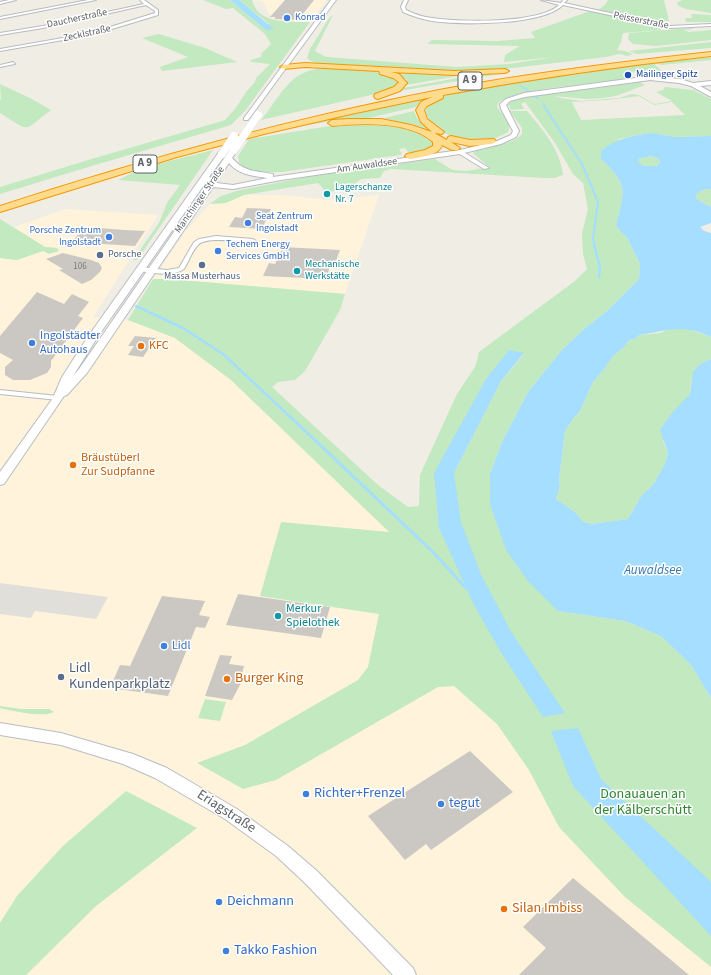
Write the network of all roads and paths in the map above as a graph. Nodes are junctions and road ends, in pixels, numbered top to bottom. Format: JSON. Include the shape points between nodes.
{"nodes":[{"id":1,"x":14,"y":0,"type":"edge"},
{"id":2,"x":94,"y":0,"type":"edge"},
{"id":3,"x":142,"y":0,"type":"edge"},
{"id":4,"x":334,"y":0,"type":"edge"},
{"id":5,"x":340,"y":0,"type":"edge"},
{"id":6,"x":406,"y":0,"type":"edge"},
{"id":7,"x":543,"y":0,"type":"edge"},
{"id":8,"x":0,"y":2,"type":"edge"},
{"id":9,"x":563,"y":2,"type":"edge"},
{"id":10,"x":147,"y":4,"type":"junction"},
{"id":11,"x":0,"y":18,"type":"edge"},
{"id":12,"x":711,"y":25,"type":"edge"},
{"id":13,"x":0,"y":34,"type":"edge"},
{"id":14,"x":0,"y":50,"type":"edge"},
{"id":15,"x":711,"y":50,"type":"edge"},
{"id":16,"x":711,"y":54,"type":"edge"},
{"id":17,"x":302,"y":55,"type":"junction"},
{"id":18,"x":598,"y":62,"type":"junction"},
{"id":19,"x":13,"y":63,"type":"dead end"},
{"id":20,"x":289,"y":65,"type":"junction"},
{"id":21,"x":0,"y":66,"type":"edge"},
{"id":22,"x":318,"y":67,"type":"junction"},
{"id":23,"x":528,"y":69,"type":"dead end"},
{"id":24,"x":513,"y":70,"type":"dead end"},
{"id":25,"x":285,"y":78,"type":"junction"},
{"id":26,"x":492,"y":83,"type":"junction"},
{"id":27,"x":711,"y":83,"type":"edge"},
{"id":28,"x":693,"y":85,"type":"junction"},
{"id":29,"x":711,"y":95,"type":"edge"},
{"id":30,"x":344,"y":106,"type":"junction"},
{"id":31,"x":516,"y":131,"type":"junction"},
{"id":32,"x":429,"y":133,"type":"junction"},
{"id":33,"x":451,"y":139,"type":"junction"},
{"id":34,"x":491,"y":141,"type":"junction"},
{"id":35,"x":221,"y":143,"type":"junction"},
{"id":36,"x":460,"y":149,"type":"junction"},
{"id":37,"x":410,"y":156,"type":"junction"},
{"id":38,"x":229,"y":158,"type":"junction"},
{"id":39,"x":486,"y":168,"type":"dead end"},
{"id":40,"x":270,"y":176,"type":"junction"},
{"id":41,"x":209,"y":181,"type":"junction"},
{"id":42,"x":198,"y":187,"type":"joint"},
{"id":43,"x":233,"y":187,"type":"junction"},
{"id":44,"x":0,"y":201,"type":"edge"},
{"id":45,"x":200,"y":201,"type":"junction"},
{"id":46,"x":0,"y":209,"type":"edge"},
{"id":47,"x":252,"y":240,"type":"dead end"},
{"id":48,"x":140,"y":270,"type":"junction"},
{"id":49,"x":151,"y":271,"type":"junction"},
{"id":50,"x":0,"y":392,"type":"edge"},
{"id":51,"x":58,"y":398,"type":"junction"},
{"id":52,"x":0,"y":481,"type":"edge"},
{"id":53,"x":0,"y":729,"type":"edge"},
{"id":54,"x":406,"y":975,"type":"edge"}],
"edges":[{"from":1,"to":8,"type":"street"},
{"from":2,"to":11,"type":"street"},
{"from":3,"to":10,"type":"street"},
{"from":4,"to":20,"type":"main road","name":"Manchinger Straße"},
{"from":5,"to":17,"type":"main road","name":"Manchinger Straße"},
{"from":6,"to":9,"type":"street","via":[[404,11],[425,19],[491,21],[549,13]]},
{"from":7,"to":9,"type":"street","name":"Peisserstraße"},
{"from":9,"to":12,"type":"street","name":"Peisserstraße","via":[[670,27]]},
{"from":10,"to":13,"type":"street","name":"Daucherstraße"},
{"from":10,"to":14,"type":"street","name":"Zecklstraße","via":[[157,11],[157,14],[92,34]]},
{"from":15,"to":18,"type":"highway","number":"A 9"},
{"from":16,"to":26,"type":"highway","number":"A 9","via":[[590,68]]},
{"from":17,"to":20,"type":"main road","name":"Manchinger Straße"},
{"from":17,"to":22,"type":"highway"},
{"from":18,"to":23,"type":"highway"},
{"from":18,"to":30,"type":"highway","number":"A 9","via":[[481,79]]},
{"from":19,"to":21,"type":"street"},
{"from":20,"to":22,"type":"highway"},
{"from":20,"to":25,"type":"main road","name":"Manchinger Straße"},
{"from":20,"to":41,"type":"main road","name":"Manchinger Straße","bridge":true,"via":[[246,119],[222,154]]},
{"from":22,"to":24,"type":"highway","via":[[482,73]]},
{"from":22,"to":25,"type":"highway"},
{"from":22,"to":30,"type":"highway","via":[[378,71],[396,76],[402,81],[402,85],[392,92]]},
{"from":25,"to":38,"type":"main road","name":"Manchinger Straße","bridge":true},
{"from":26,"to":33,"type":"highway","via":[[446,94],[424,104],[420,110],[422,118]]},
{"from":26,"to":35,"type":"highway","number":"A 9","via":[[374,105]]},
{"from":27,"to":28,"type":"main road"},
{"from":28,"to":29,"type":"main road"},
{"from":28,"to":31,"type":"main road","via":[[667,79],[644,78],[517,96],[505,102],[503,106]]},
{"from":30,"to":44,"type":"highway","number":"A 9","via":[[222,135]]},
{"from":31,"to":34,"type":"main road","name":"Am Auwaldsee","via":[[507,137]]},
{"from":31,"to":36,"type":"main road","name":"Am Auwaldsee","via":[[514,136],[505,141]]},
{"from":32,"to":35,"type":"highway","via":[[391,123],[351,122]]},
{"from":32,"to":36,"type":"highway"},
{"from":32,"to":37,"type":"highway","via":[[438,142],[437,147]]},
{"from":33,"to":34,"type":"highway","via":[[470,143]]},
{"from":33,"to":36,"type":"highway"},
{"from":34,"to":36,"type":"main road","name":"Am Auwaldsee"},
{"from":35,"to":46,"type":"highway","number":"A 9"},
{"from":36,"to":37,"type":"main road","name":"Am Auwaldsee"},
{"from":36,"to":39,"type":"street"},
{"from":36,"to":43,"type":"main road","name":"Am Auwaldsee"},
{"from":37,"to":40,"type":"main road","name":"Am Auwaldsee"},
{"from":38,"to":40,"type":"main road","via":[[240,170]]},
{"from":38,"to":41,"type":"main road","name":"Manchinger Straße"},
{"from":40,"to":41,"type":"main road","name":"Am Auwaldsee"},
{"from":41,"to":42,"type":"main road","name":"Am Auwaldsee"},
{"from":41,"to":43,"type":"main road","name":"Am Auwaldsee","via":[[222,187]]},
{"from":41,"to":45,"type":"main road","name":"Manchinger Straße"},
{"from":42,"to":48,"type":"main road","name":"Manchinger Straße"},
{"from":43,"to":45,"type":"main road"},
{"from":45,"to":49,"type":"main road","name":"Manchinger Straße"},
{"from":47,"to":49,"type":"street","via":[[201,240],[196,243],[181,269],[167,272]]},
{"from":48,"to":49,"type":"street"},
{"from":48,"to":51,"type":"main road","name":"Manchinger Straße","via":[[81,355]]},
{"from":49,"to":51,"type":"main road","name":"Manchinger Straße","via":[[83,371]]},
{"from":50,"to":51,"type":"street"},
{"from":51,"to":52,"type":"main road","name":"Manchinger Straße"},
{"from":53,"to":54,"type":"main road","name":"Eriagstraße","via":[[61,739],[127,759],[161,773],[231,814],[282,851],[311,877]]}]}
